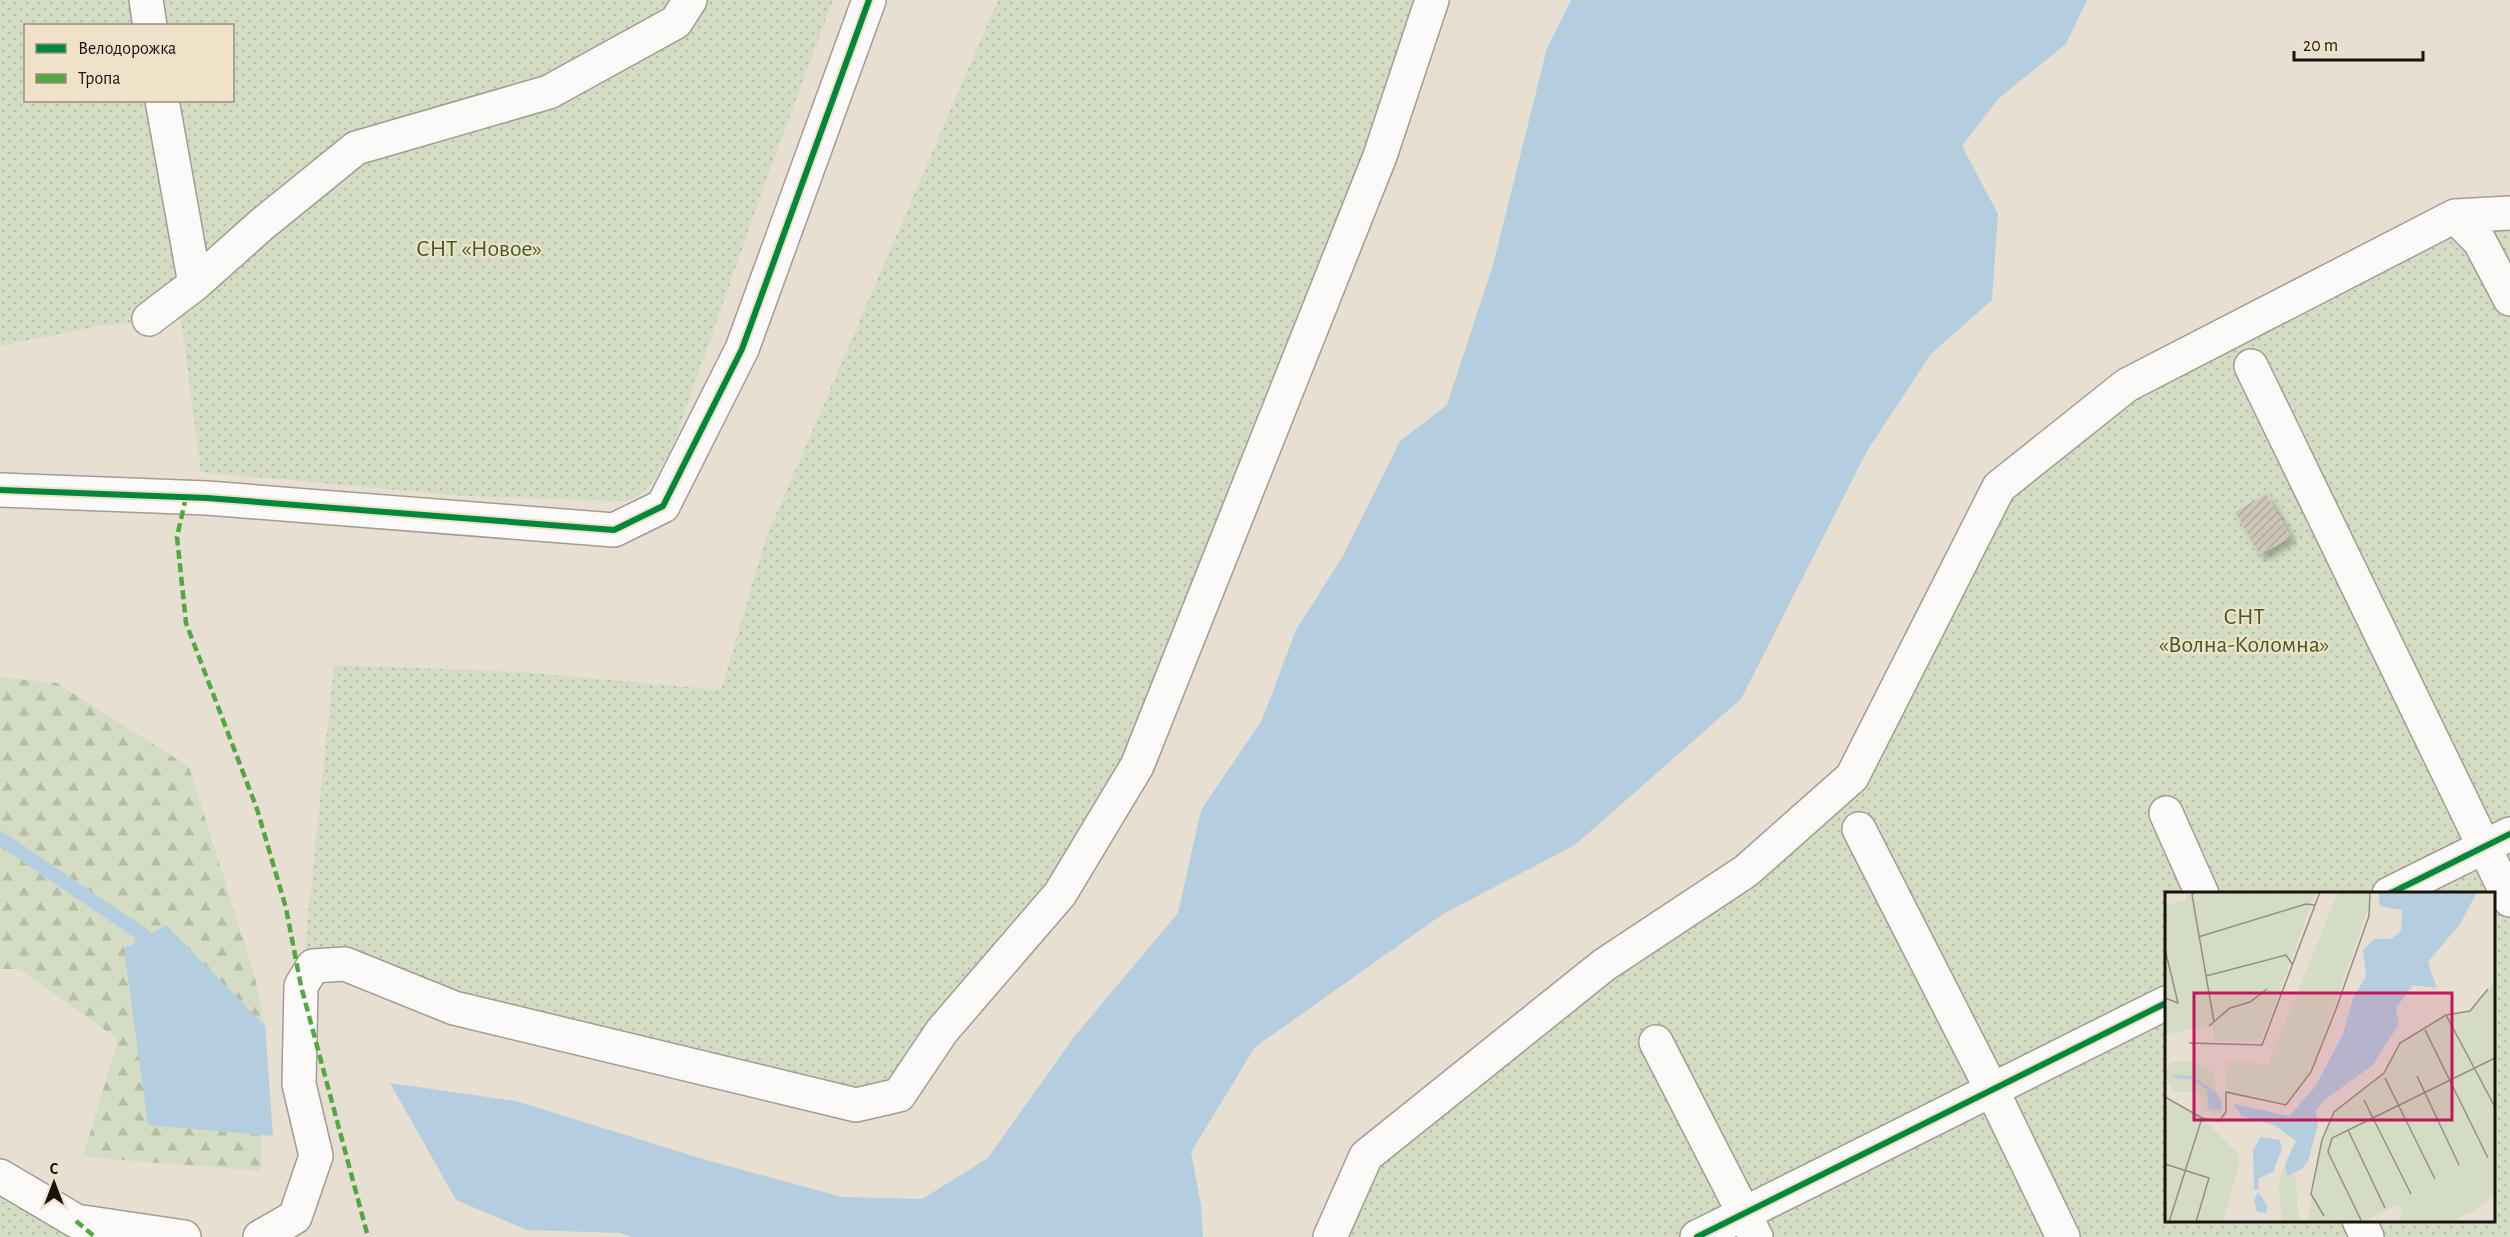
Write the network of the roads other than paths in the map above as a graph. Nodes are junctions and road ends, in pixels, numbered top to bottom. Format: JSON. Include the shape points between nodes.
{"nodes":[{"id":1,"x":146,"y":0,"type":"edge"},
{"id":2,"x":690,"y":0,"type":"edge"},
{"id":3,"x":869,"y":0,"type":"edge"},
{"id":4,"x":1432,"y":0,"type":"edge"},
{"id":5,"x":150,"y":24,"type":"edge"},
{"id":6,"x":162,"y":102,"type":"edge"},
{"id":7,"x":2510,"y":213,"type":"edge"},
{"id":8,"x":2455,"y":216,"type":"junction"},
{"id":9,"x":195,"y":284,"type":"junction"},
{"id":10,"x":2510,"y":299,"type":"edge"},
{"id":11,"x":149,"y":319,"type":"dead end"},
{"id":12,"x":2250,"y":366,"type":"dead end"},
{"id":13,"x":0,"y":490,"type":"edge"},
{"id":14,"x":2166,"y":813,"type":"dead end"},
{"id":15,"x":1859,"y":829,"type":"dead end"},
{"id":16,"x":2497,"y":841,"type":"edge"},
{"id":17,"x":2201,"y":892,"type":"edge"},
{"id":18,"x":2393,"y":892,"type":"edge"},
{"id":19,"x":2510,"y":900,"type":"edge"},
{"id":20,"x":2165,"y":1004,"type":"edge"},
{"id":21,"x":1656,"y":1042,"type":"dead end"},
{"id":22,"x":1992,"y":1090,"type":"junction"},
{"id":23,"x":0,"y":1176,"type":"edge"},
{"id":24,"x":2360,"y":1222,"type":"edge"},
{"id":25,"x":1750,"y":1225,"type":"edge"},
{"id":26,"x":72,"y":1229,"type":"edge"},
{"id":27,"x":184,"y":1237,"type":"edge"},
{"id":28,"x":260,"y":1237,"type":"edge"},
{"id":29,"x":1330,"y":1237,"type":"edge"},
{"id":30,"x":1697,"y":1237,"type":"edge"},
{"id":31,"x":2063,"y":1237,"type":"edge"},
{"id":32,"x":2367,"y":1237,"type":"edge"}],
"edges":[{"from":1,"to":5,"type":"street"},
{"from":2,"to":9,"type":"street","via":[[676,22],[549,92],[356,148]]},
{"from":3,"to":13,"type":"street","via":[[742,349],[663,506],[614,530],[207,498]]},
{"from":4,"to":28,"type":"street","via":[[1380,156],[1137,766],[1060,894],[942,1031],[899,1095],[856,1105],[454,1008],[345,964],[313,966],[301,986],[299,1084],[316,1156],[296,1217]]},
{"from":6,"to":9,"type":"street"},
{"from":7,"to":8,"type":"street"},
{"from":8,"to":10,"type":"street","via":[[2480,242]]},
{"from":8,"to":29,"type":"street","via":[[2127,385],[1999,487],[1852,777],[1746,871],[1604,965],[1366,1156]]},
{"from":9,"to":11,"type":"street"},
{"from":12,"to":16,"type":"street"},
{"from":14,"to":17,"type":"street"},
{"from":15,"to":22,"type":"street"},
{"from":16,"to":18,"type":"street"},
{"from":16,"to":19,"type":"street"},
{"from":20,"to":22,"type":"street"},
{"from":21,"to":25,"type":"street"},
{"from":22,"to":25,"type":"street"},
{"from":22,"to":31,"type":"street"},
{"from":23,"to":26,"type":"street"},
{"from":24,"to":32,"type":"street"},
{"from":25,"to":30,"type":"street"},
{"from":26,"to":27,"type":"street"}]}
